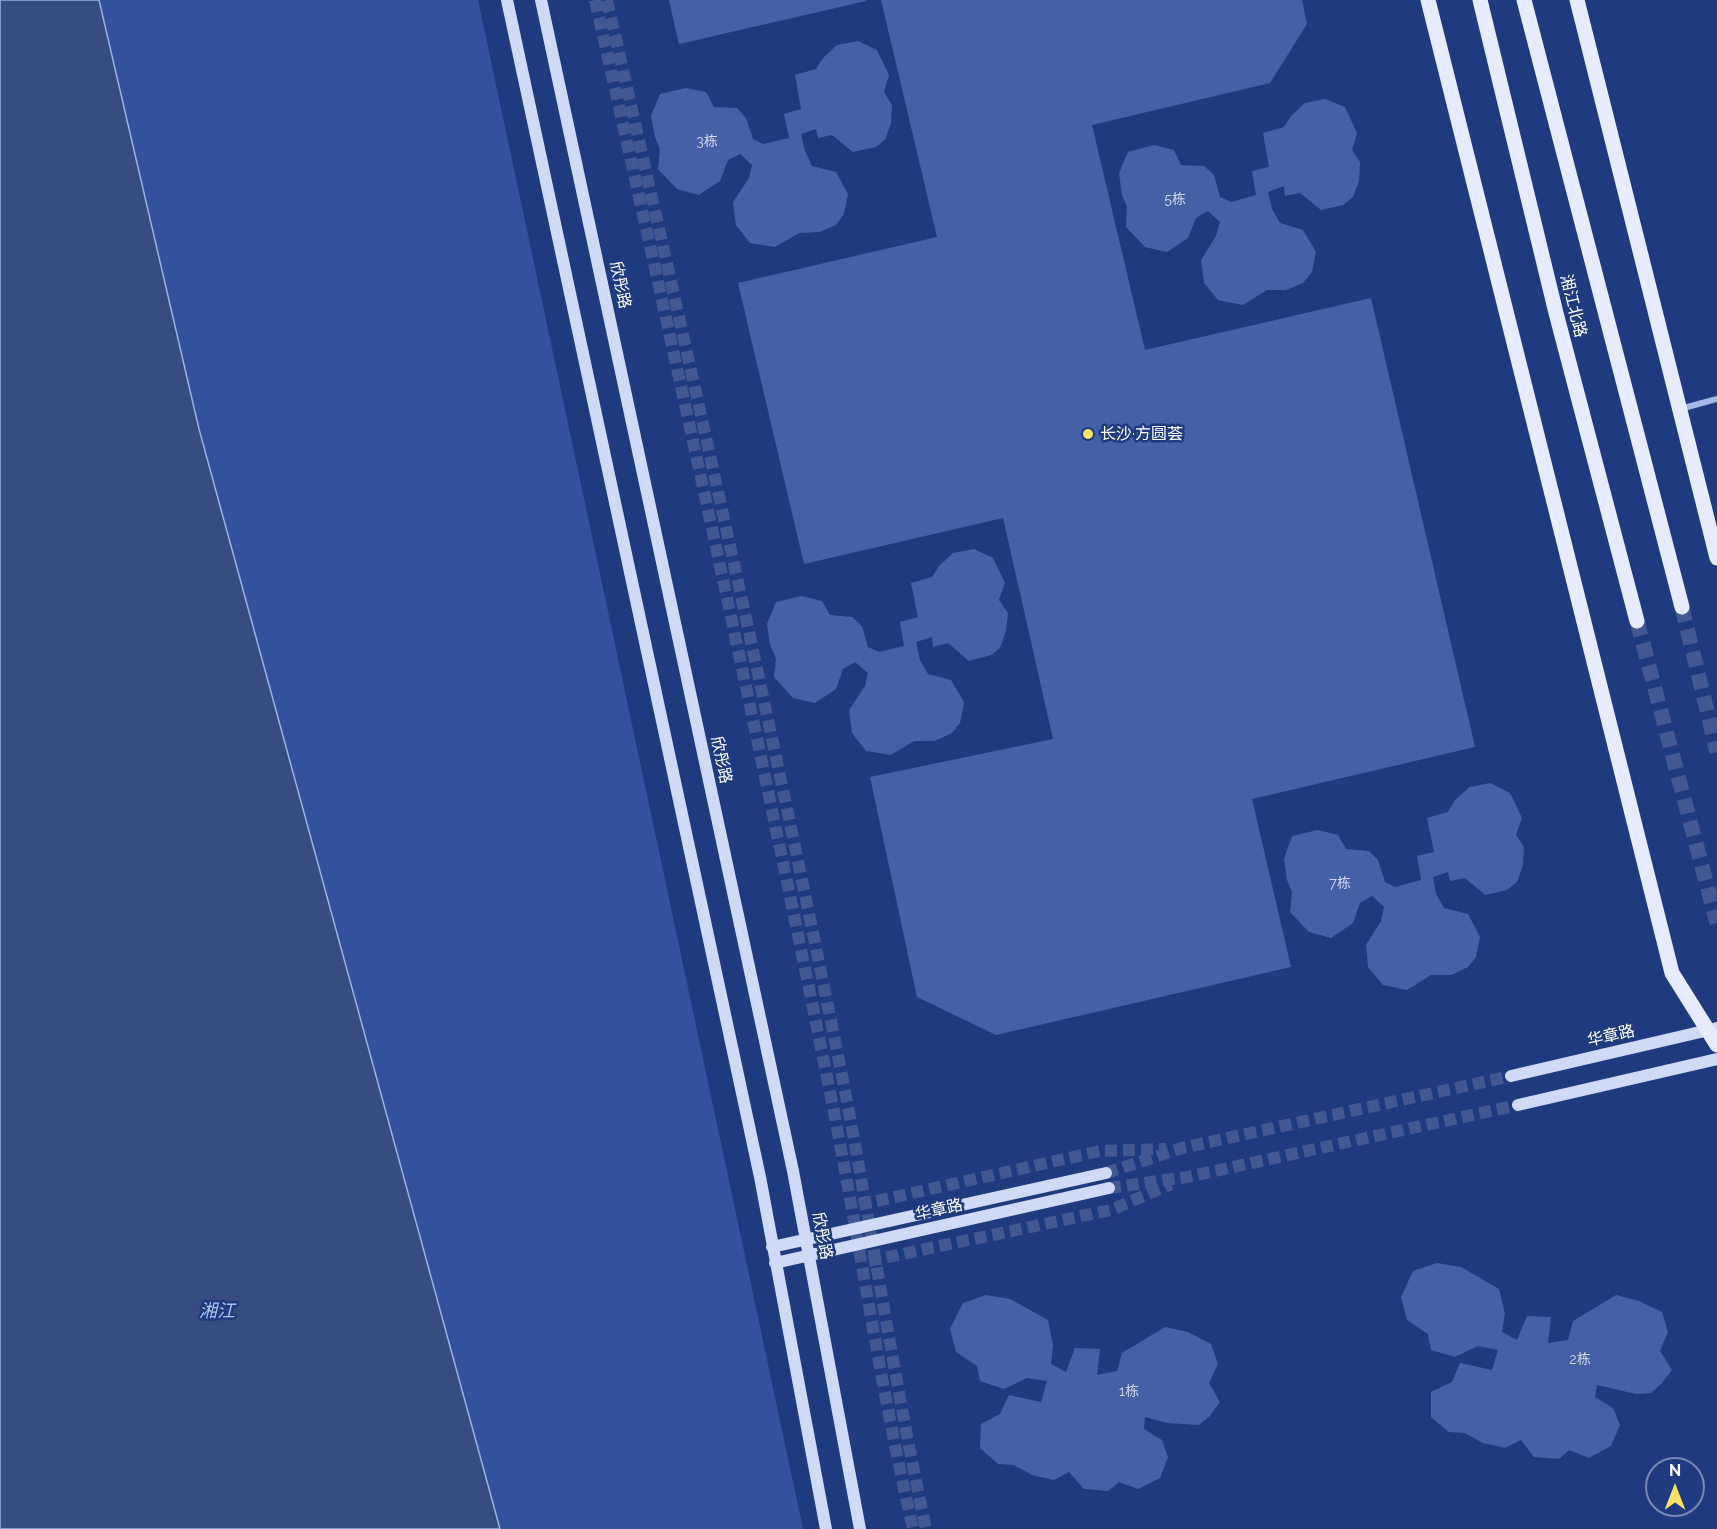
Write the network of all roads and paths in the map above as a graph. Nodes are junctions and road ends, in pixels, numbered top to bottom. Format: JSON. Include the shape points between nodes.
{"nodes":[{"id":1,"x":507,"y":0,"type":"edge"},
{"id":2,"x":541,"y":0,"type":"edge"},
{"id":3,"x":1428,"y":0,"type":"edge"},
{"id":4,"x":1480,"y":0,"type":"edge"},
{"id":5,"x":1524,"y":0,"type":"edge"},
{"id":6,"x":1577,"y":0,"type":"edge"},
{"id":7,"x":1717,"y":399,"type":"edge"},
{"id":8,"x":1679,"y":409,"type":"junction"},
{"id":9,"x":1717,"y":558,"type":"edge"},
{"id":10,"x":1682,"y":607,"type":"tunnel mouth"},
{"id":11,"x":1637,"y":621,"type":"tunnel mouth"},
{"id":12,"x":1713,"y":1030,"type":"edge"},
{"id":13,"x":1717,"y":1045,"type":"edge"},
{"id":14,"x":1717,"y":1059,"type":"edge"},
{"id":15,"x":1511,"y":1076,"type":"tunnel mouth"},
{"id":16,"x":1518,"y":1105,"type":"tunnel mouth"},
{"id":17,"x":1106,"y":1173,"type":"tunnel mouth"},
{"id":18,"x":1109,"y":1188,"type":"tunnel mouth"},
{"id":19,"x":806,"y":1239,"type":"junction"},
{"id":20,"x":772,"y":1247,"type":"junction"},
{"id":21,"x":809,"y":1256,"type":"junction"},
{"id":22,"x":775,"y":1263,"type":"junction"},
{"id":23,"x":826,"y":1529,"type":"edge"},
{"id":24,"x":860,"y":1529,"type":"edge"}],
"edges":[{"from":1,"to":20,"type":"main road"},
{"from":2,"to":19,"type":"main road","name":"欣彤路"},
{"from":3,"to":12,"type":"main road","via":[[1672,973]]},
{"from":4,"to":11,"type":"main road","name":"湘江北路","via":[[1556,313]]},
{"from":5,"to":10,"type":"main road","name":"湘江北路"},
{"from":6,"to":8,"type":"main road"},
{"from":7,"to":8,"type":"street"},
{"from":8,"to":9,"type":"main road"},
{"from":12,"to":13,"type":"main road"},
{"from":12,"to":15,"type":"main road","name":"华章路"},
{"from":14,"to":16,"type":"main road"},
{"from":17,"to":19,"type":"main road","name":"华章路"},
{"from":18,"to":21,"type":"main road","name":"华章路"},
{"from":19,"to":20,"type":"main road","name":"华章路"},
{"from":19,"to":21,"type":"main road","name":"欣彤路"},
{"from":20,"to":22,"type":"main road"},
{"from":21,"to":22,"type":"main road","name":"华章路"},
{"from":21,"to":24,"type":"main road","name":"欣彤路"},
{"from":22,"to":23,"type":"main road"}]}
